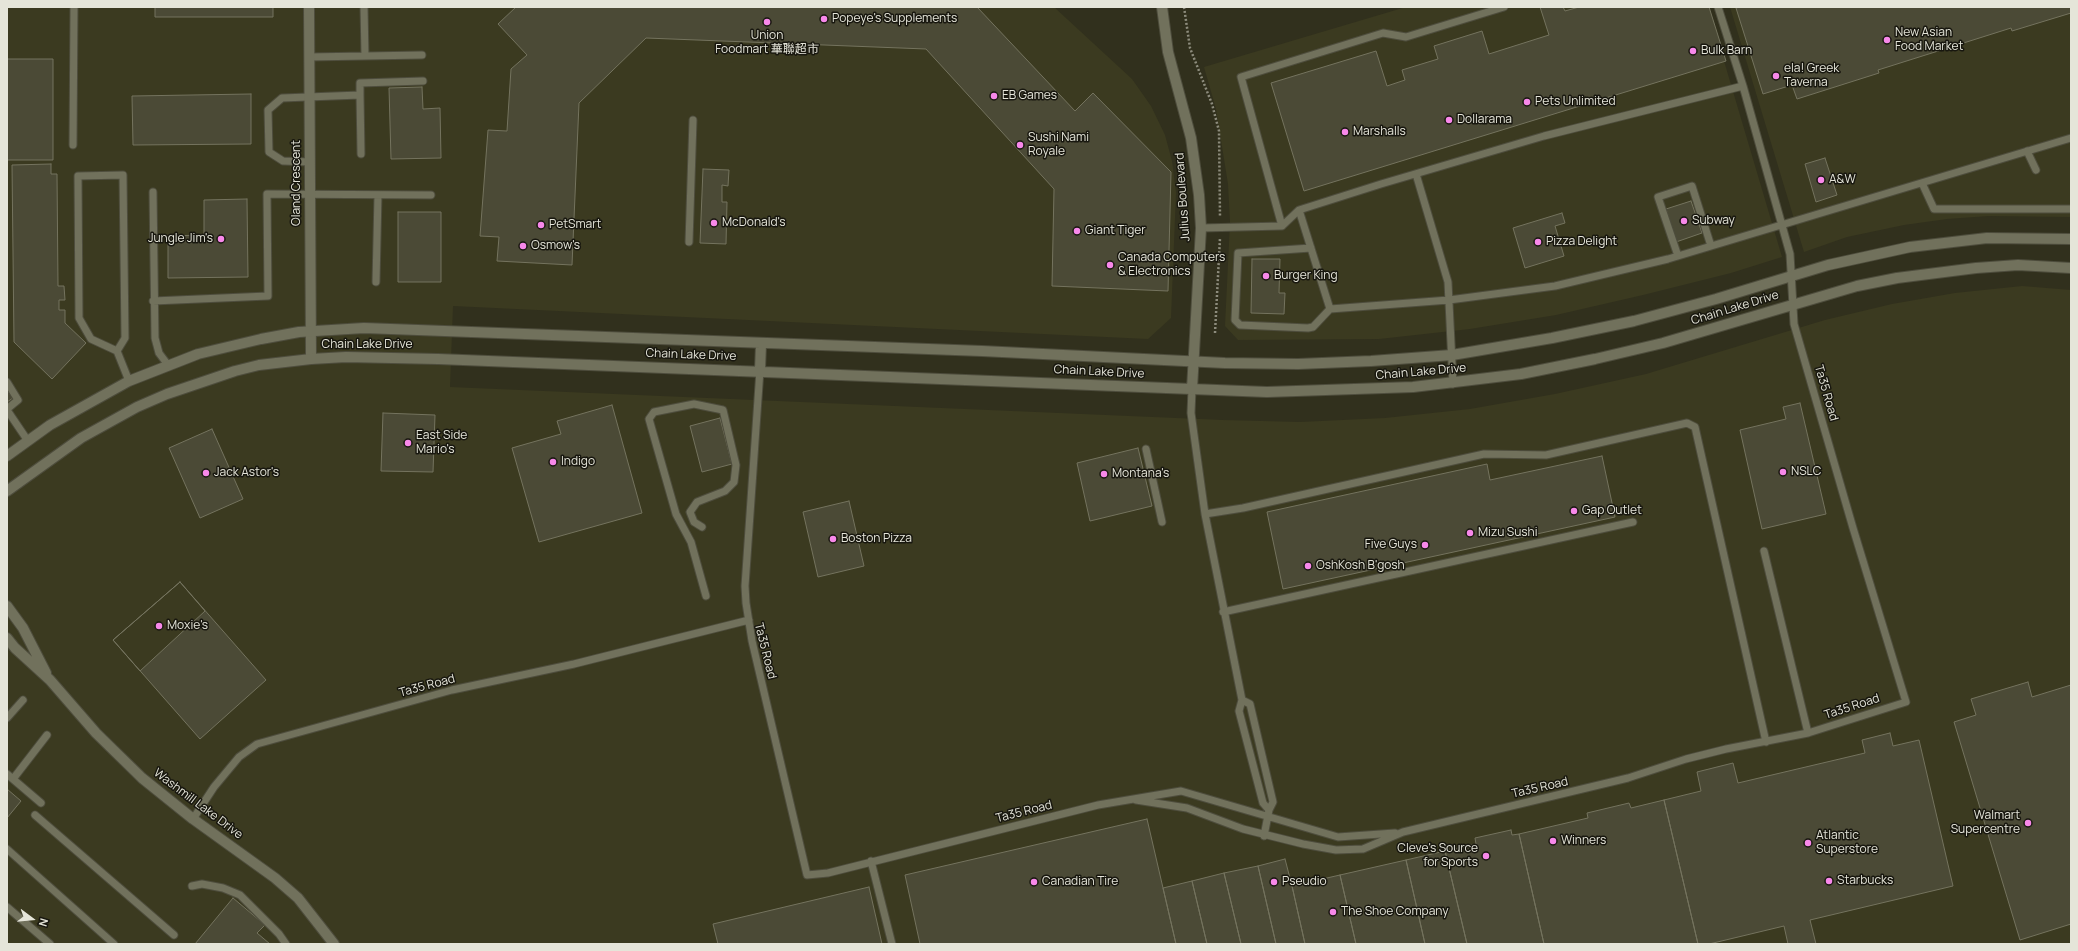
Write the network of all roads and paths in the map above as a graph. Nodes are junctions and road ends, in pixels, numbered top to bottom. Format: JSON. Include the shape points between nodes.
{"nodes":[{"id":1,"x":74,"y":7,"type":"edge"},
{"id":2,"x":309,"y":7,"type":"edge"},
{"id":3,"x":364,"y":7,"type":"edge"},
{"id":4,"x":1162,"y":7,"type":"edge"},
{"id":5,"x":1184,"y":7,"type":"edge"},
{"id":6,"x":1504,"y":7,"type":"edge"},
{"id":7,"x":1718,"y":7,"type":"edge"},
{"id":8,"x":422,"y":55,"type":"dead end"},
{"id":9,"x":365,"y":56,"type":"junction"},
{"id":10,"x":309,"y":57,"type":"junction"},
{"id":11,"x":423,"y":81,"type":"dead end"},
{"id":12,"x":1743,"y":86,"type":"junction"},
{"id":13,"x":360,"y":95,"type":"junction"},
{"id":14,"x":309,"y":96,"type":"junction"},
{"id":15,"x":693,"y":120,"type":"dead end"},
{"id":16,"x":2071,"y":138,"type":"edge"},
{"id":17,"x":73,"y":145,"type":"dead end"},
{"id":18,"x":2027,"y":151,"type":"junction"},
{"id":19,"x":361,"y":154,"type":"dead end"},
{"id":20,"x":310,"y":162,"type":"junction"},
{"id":21,"x":2036,"y":170,"type":"dead end"},
{"id":22,"x":1416,"y":174,"type":"junction"},
{"id":23,"x":1922,"y":183,"type":"junction"},
{"id":24,"x":154,"y":192,"type":"dead end"},
{"id":25,"x":310,"y":194,"type":"junction"},
{"id":26,"x":378,"y":195,"type":"junction"},
{"id":27,"x":431,"y":195,"type":"dead end"},
{"id":28,"x":2071,"y":209,"type":"edge"},
{"id":29,"x":1299,"y":210,"type":"junction"},
{"id":30,"x":1782,"y":225,"type":"junction"},
{"id":31,"x":1282,"y":226,"type":"junction"},
{"id":32,"x":1220,"y":227,"type":"junction"},
{"id":33,"x":1201,"y":228,"type":"junction"},
{"id":34,"x":2071,"y":239,"type":"edge"},
{"id":35,"x":689,"y":242,"type":"dead end"},
{"id":36,"x":1711,"y":246,"type":"junction"},
{"id":37,"x":1311,"y":248,"type":"junction"},
{"id":38,"x":1678,"y":256,"type":"junction"},
{"id":39,"x":2071,"y":268,"type":"edge"},
{"id":40,"x":1792,"y":275,"type":"junction"},
{"id":41,"x":376,"y":282,"type":"dead end"},
{"id":42,"x":1449,"y":300,"type":"junction"},
{"id":43,"x":154,"y":301,"type":"junction"},
{"id":44,"x":1792,"y":304,"type":"junction"},
{"id":45,"x":1330,"y":309,"type":"junction"},
{"id":46,"x":311,"y":331,"type":"junction"},
{"id":47,"x":1215,"y":333,"type":"dead end"},
{"id":48,"x":761,"y":344,"type":"junction"},
{"id":49,"x":117,"y":351,"type":"junction"},
{"id":50,"x":1452,"y":355,"type":"junction"},
{"id":51,"x":311,"y":358,"type":"junction"},
{"id":52,"x":1193,"y":362,"type":"junction"},
{"id":53,"x":168,"y":365,"type":"junction"},
{"id":54,"x":760,"y":370,"type":"junction"},
{"id":55,"x":129,"y":381,"type":"junction"},
{"id":56,"x":7,"y":382,"type":"edge"},
{"id":57,"x":1453,"y":384,"type":"junction"},
{"id":58,"x":1192,"y":389,"type":"junction"},
{"id":59,"x":7,"y":409,"type":"edge"},
{"id":60,"x":28,"y":441,"type":"junction"},
{"id":61,"x":1146,"y":449,"type":"dead end"},
{"id":62,"x":7,"y":456,"type":"edge"},
{"id":63,"x":7,"y":491,"type":"edge"},
{"id":64,"x":1205,"y":514,"type":"junction"},
{"id":65,"x":1162,"y":522,"type":"dead end"},
{"id":66,"x":1633,"y":522,"type":"dead end"},
{"id":67,"x":702,"y":527,"type":"dead end"},
{"id":68,"x":1764,"y":551,"type":"dead end"},
{"id":69,"x":706,"y":596,"type":"dead end"},
{"id":70,"x":7,"y":606,"type":"edge"},
{"id":71,"x":1223,"y":612,"type":"junction"},
{"id":72,"x":749,"y":620,"type":"junction"},
{"id":73,"x":7,"y":638,"type":"edge"},
{"id":74,"x":50,"y":680,"type":"junction"},
{"id":75,"x":23,"y":700,"type":"dead end"},
{"id":76,"x":1242,"y":700,"type":"junction"},
{"id":77,"x":7,"y":718,"type":"edge"},
{"id":78,"x":1808,"y":733,"type":"junction"},
{"id":79,"x":48,"y":735,"type":"dead end"},
{"id":80,"x":1766,"y":742,"type":"junction"},
{"id":81,"x":7,"y":774,"type":"edge"},
{"id":82,"x":13,"y":779,"type":"junction"},
{"id":83,"x":1136,"y":800,"type":"junction"},
{"id":84,"x":41,"y":803,"type":"dead end"},
{"id":85,"x":1269,"y":814,"type":"junction"},
{"id":86,"x":35,"y":816,"type":"dead end"},
{"id":87,"x":193,"y":819,"type":"junction"},
{"id":88,"x":1403,"y":832,"type":"junction"},
{"id":89,"x":1264,"y":836,"type":"junction"},
{"id":90,"x":7,"y":849,"type":"edge"},
{"id":91,"x":871,"y":861,"type":"junction"},
{"id":92,"x":192,"y":886,"type":"dead end"},
{"id":93,"x":7,"y":907,"type":"edge"},
{"id":94,"x":174,"y":935,"type":"dead end"},
{"id":95,"x":50,"y":944,"type":"edge"},
{"id":96,"x":114,"y":944,"type":"edge"},
{"id":97,"x":286,"y":944,"type":"edge"},
{"id":98,"x":334,"y":944,"type":"edge"},
{"id":99,"x":892,"y":944,"type":"edge"}],
"edges":[{"from":1,"to":17,"type":"lane"},
{"from":2,"to":10,"type":"street","name":"Oland Crescent"},
{"from":3,"to":9,"type":"lane"},
{"from":4,"to":33,"type":"street","name":"Julius Boulevard","via":[[1168,52],[1195,157]]},
{"from":5,"to":32,"type":"path","via":[[1190,48],[1212,104],[1219,131]]},
{"from":6,"to":31,"type":"lane","via":[[1406,37],[1383,33],[1241,77]]},
{"from":7,"to":12,"type":"lane"},
{"from":8,"to":9,"type":"lane"},
{"from":9,"to":10,"type":"lane"},
{"from":10,"to":14,"type":"street","name":"Oland Crescent"},
{"from":11,"to":13,"type":"lane","via":[[360,82]]},
{"from":12,"to":22,"type":"lane","via":[[1544,136]]},
{"from":12,"to":30,"type":"lane"},
{"from":13,"to":14,"type":"lane"},
{"from":13,"to":19,"type":"lane"},
{"from":14,"to":20,"type":"street","name":"Oland Crescent"},
{"from":14,"to":20,"type":"lane","via":[[282,98],[268,110],[269,152],[283,161]]},
{"from":15,"to":35,"type":"lane"},
{"from":16,"to":18,"type":"lane"},
{"from":18,"to":21,"type":"lane"},
{"from":18,"to":23,"type":"lane"},
{"from":20,"to":25,"type":"street","name":"Oland Crescent"},
{"from":22,"to":29,"type":"lane"},
{"from":22,"to":42,"type":"lane","via":[[1448,282]]},
{"from":23,"to":28,"type":"lane","via":[[1934,208]]},
{"from":23,"to":30,"type":"lane"},
{"from":24,"to":43,"type":"lane"},
{"from":25,"to":26,"type":"lane"},
{"from":25,"to":43,"type":"lane","via":[[267,194],[268,296]]},
{"from":25,"to":46,"type":"street","name":"Oland Crescent"},
{"from":26,"to":27,"type":"lane"},
{"from":26,"to":41,"type":"lane"},
{"from":29,"to":31,"type":"lane"},
{"from":29,"to":37,"type":"lane"},
{"from":30,"to":36,"type":"lane"},
{"from":30,"to":40,"type":"lane","via":[[1790,254]]},
{"from":31,"to":32,"type":"lane"},
{"from":32,"to":33,"type":"lane"},
{"from":32,"to":47,"type":"path"},
{"from":33,"to":52,"type":"street","name":"Julius Boulevard"},
{"from":34,"to":40,"type":"street","name":"Chain Lake Drive","via":[[1987,238],[1918,246],[1871,254]]},
{"from":36,"to":38,"type":"lane"},
{"from":36,"to":38,"type":"lane","via":[[1692,186],[1658,197]]},
{"from":37,"to":45,"type":"lane"},
{"from":37,"to":45,"type":"lane","via":[[1238,253],[1235,320],[1240,325],[1308,328],[1313,327]]},
{"from":38,"to":42,"type":"lane","via":[[1555,286]]},
{"from":39,"to":44,"type":"street","name":"Chain Lake Drive","via":[[2018,266],[1933,272],[1857,286]]},
{"from":40,"to":44,"type":"lane"},
{"from":40,"to":50,"type":"street","name":"Chain Lake Drive","via":[[1716,300],[1634,321]]},
{"from":42,"to":45,"type":"lane"},
{"from":42,"to":50,"type":"lane"},
{"from":43,"to":53,"type":"lane","via":[[155,338],[159,353]]},
{"from":44,"to":57,"type":"street","name":"Chain Lake Drive","via":[[1670,341],[1595,359],[1522,374]]},
{"from":44,"to":78,"type":"lane","name":"Ta35 Road","via":[[1794,324],[1906,702]]},
{"from":46,"to":48,"type":"street","name":"Chain Lake Drive","via":[[372,328]]},
{"from":46,"to":51,"type":"street","name":"Oland Crescent"},
{"from":46,"to":53,"type":"street","name":"Chain Lake Drive","via":[[253,340],[198,354]]},
{"from":48,"to":52,"type":"street","name":"Chain Lake Drive","via":[[982,351]]},
{"from":48,"to":54,"type":"street"},
{"from":49,"to":49,"type":"lane","via":[[90,339],[79,318],[78,176],[123,175],[125,338]]},
{"from":49,"to":55,"type":"lane"},
{"from":50,"to":52,"type":"street","name":"Chain Lake Drive","via":[[1298,364]]},
{"from":50,"to":57,"type":"lane"},
{"from":51,"to":54,"type":"street","name":"Chain Lake Drive","via":[[438,359]]},
{"from":51,"to":63,"type":"street","name":"Chain Lake Drive","via":[[235,371],[137,407],[81,438]]},
{"from":52,"to":58,"type":"street","name":"Julius Boulevard"},
{"from":53,"to":55,"type":"street","name":"Chain Lake Drive"},
{"from":54,"to":58,"type":"street","name":"Chain Lake Drive"},
{"from":54,"to":72,"type":"lane","via":[[745,586]]},
{"from":55,"to":60,"type":"street","name":"Chain Lake Drive","via":[[80,407]]},
{"from":56,"to":59,"type":"lane","via":[[18,400]]},
{"from":57,"to":58,"type":"street","name":"Chain Lake Drive","via":[[1318,391]]},
{"from":58,"to":64,"type":"lane","via":[[1191,413]]},
{"from":59,"to":60,"type":"lane"},
{"from":60,"to":62,"type":"street","name":"Chain Lake Drive"},
{"from":61,"to":65,"type":"lane"},
{"from":64,"to":71,"type":"lane"},
{"from":64,"to":80,"type":"lane","via":[[1243,508],[1484,454],[1546,455],[1686,423],[1695,427]]},
{"from":66,"to":71,"type":"lane"},
{"from":67,"to":69,"type":"lane","via":[[694,522],[690,512],[697,502],[725,492],[734,482],[736,465],[723,410],[694,404],[654,412],[649,419],[676,514],[690,542]]},
{"from":68,"to":78,"type":"lane"},
{"from":70,"to":74,"type":"street","name":"Washmill Lake Drive","via":[[23,628]]},
{"from":71,"to":76,"type":"lane"},
{"from":72,"to":87,"type":"lane","name":"Ta35 Road","via":[[574,664],[452,690],[257,744],[239,757],[214,787]]},
{"from":72,"to":91,"type":"lane","name":"Ta35 Road","via":[[806,875],[828,873]]},
{"from":73,"to":74,"type":"street","name":"Washmill Lake Drive"},
{"from":74,"to":87,"type":"street","name":"Washmill Lake Drive","via":[[96,734],[142,778]]},
{"from":75,"to":77,"type":"lane"},
{"from":76,"to":85,"type":"lane","via":[[1240,711],[1263,803]]},
{"from":76,"to":85,"type":"lane","via":[[1250,704],[1265,766],[1273,802]]},
{"from":78,"to":80,"type":"lane","name":"Ta35 Road"},
{"from":79,"to":82,"type":"lane"},
{"from":80,"to":88,"type":"lane","name":"Ta35 Road","via":[[1706,754],[1628,778]]},
{"from":81,"to":82,"type":"lane"},
{"from":82,"to":84,"type":"lane"},
{"from":83,"to":85,"type":"lane","name":"Ta35 Road","via":[[1181,791]]},
{"from":83,"to":89,"type":"lane","name":"Ta35 Road","via":[[1187,808]]},
{"from":83,"to":91,"type":"lane","name":"Ta35 Road","via":[[1057,814]]},
{"from":85,"to":88,"type":"lane","name":"Ta35 Road","via":[[1338,837]]},
{"from":85,"to":89,"type":"lane"},
{"from":86,"to":94,"type":"lane"},
{"from":87,"to":98,"type":"street","name":"Washmill Lake Drive","via":[[269,873],[298,898]]},
{"from":88,"to":89,"type":"lane","name":"Ta35 Road","via":[[1363,849],[1336,850]]},
{"from":90,"to":96,"type":"lane"},
{"from":91,"to":99,"type":"lane"},
{"from":92,"to":97,"type":"lane","via":[[202,884],[240,895]]},
{"from":93,"to":95,"type":"lane"}]}
